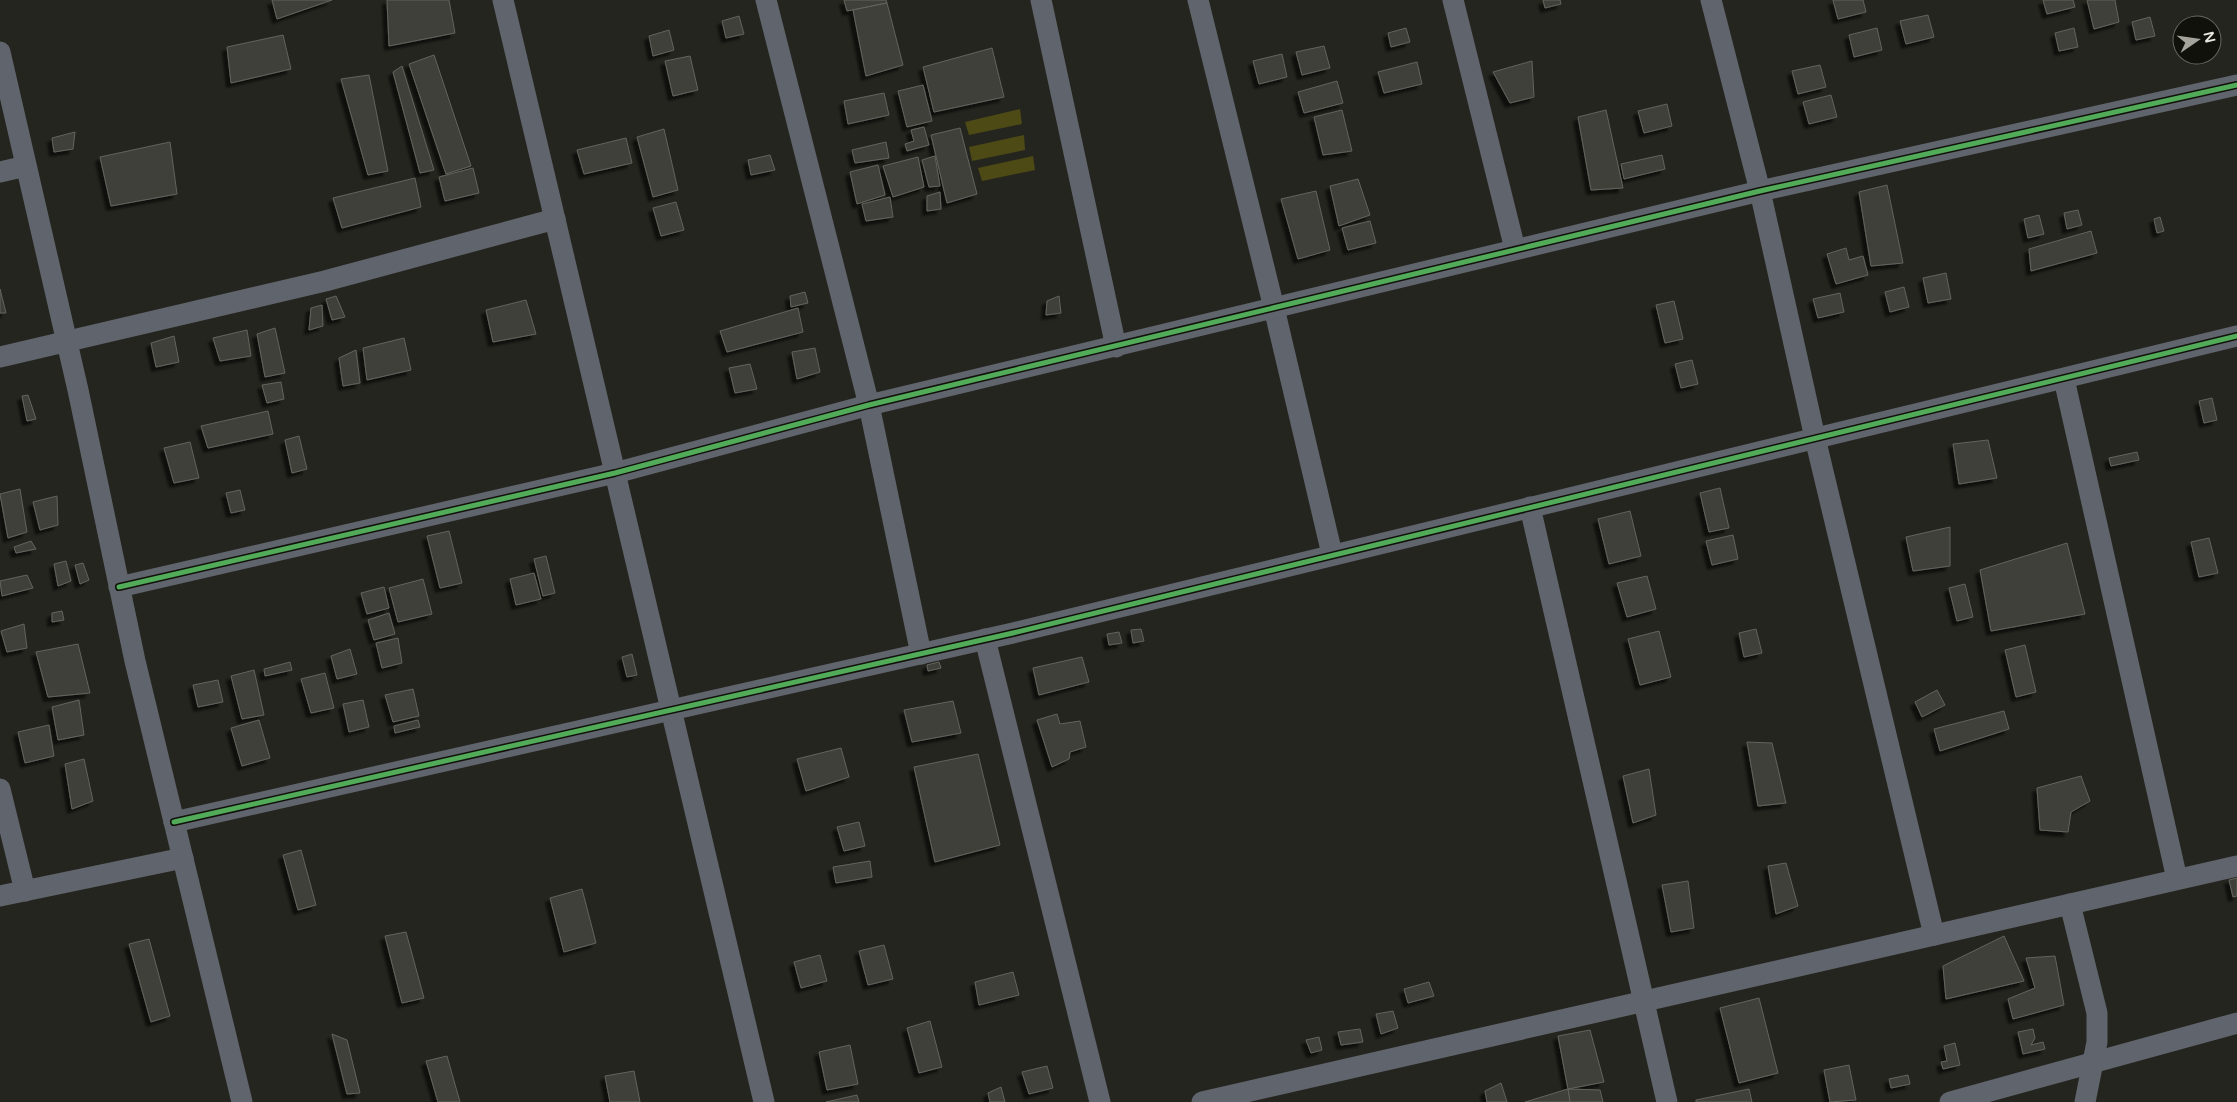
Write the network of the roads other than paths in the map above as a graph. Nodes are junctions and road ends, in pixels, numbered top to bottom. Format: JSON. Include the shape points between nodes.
{"nodes":[{"id":1,"x":503,"y":0,"type":"edge"},
{"id":2,"x":766,"y":0,"type":"edge"},
{"id":3,"x":1041,"y":0,"type":"edge"},
{"id":4,"x":1198,"y":0,"type":"edge"},
{"id":5,"x":1453,"y":0,"type":"edge"},
{"id":6,"x":1711,"y":0,"type":"edge"},
{"id":7,"x":0,"y":52,"type":"edge"},
{"id":8,"x":2237,"y":85,"type":"edge"},
{"id":9,"x":26,"y":166,"type":"junction"},
{"id":10,"x":0,"y":172,"type":"edge"},
{"id":11,"x":1760,"y":191,"type":"junction"},
{"id":12,"x":555,"y":220,"type":"junction"},
{"id":13,"x":1514,"y":249,"type":"junction"},
{"id":14,"x":1274,"y":308,"type":"junction"},
{"id":15,"x":2237,"y":336,"type":"edge"},
{"id":16,"x":67,"y":341,"type":"junction"},
{"id":17,"x":1116,"y":347,"type":"junction"},
{"id":18,"x":0,"y":357,"type":"edge"},
{"id":19,"x":2064,"y":379,"type":"junction"},
{"id":20,"x":869,"y":405,"type":"junction"},
{"id":21,"x":1816,"y":438,"type":"junction"},
{"id":22,"x":615,"y":473,"type":"junction"},
{"id":23,"x":1530,"y":507,"type":"junction"},
{"id":24,"x":1332,"y":554,"type":"junction"},
{"id":25,"x":119,"y":587,"type":"junction"},
{"id":26,"x":985,"y":639,"type":"junction"},
{"id":27,"x":921,"y":654,"type":"junction"},
{"id":28,"x":671,"y":710,"type":"junction"},
{"id":29,"x":0,"y":789,"type":"edge"},
{"id":30,"x":174,"y":822,"type":"junction"},
{"id":31,"x":183,"y":858,"type":"junction"},
{"id":32,"x":2237,"y":866,"type":"edge"},
{"id":33,"x":2177,"y":879,"type":"junction"},
{"id":34,"x":25,"y":891,"type":"junction"},
{"id":35,"x":0,"y":896,"type":"edge"},
{"id":36,"x":2070,"y":904,"type":"junction"},
{"id":37,"x":1934,"y":935,"type":"junction"},
{"id":38,"x":1644,"y":1002,"type":"junction"},
{"id":39,"x":2237,"y":1023,"type":"edge"},
{"id":40,"x":2092,"y":1062,"type":"junction"},
{"id":41,"x":242,"y":1102,"type":"edge"},
{"id":42,"x":764,"y":1102,"type":"edge"},
{"id":43,"x":1100,"y":1102,"type":"edge"},
{"id":44,"x":1202,"y":1102,"type":"edge"},
{"id":45,"x":1667,"y":1102,"type":"edge"},
{"id":46,"x":1950,"y":1102,"type":"edge"},
{"id":47,"x":2085,"y":1102,"type":"edge"}],
"edges":[{"from":1,"to":12,"type":"street"},
{"from":2,"to":20,"type":"street"},
{"from":3,"to":17,"type":"street"},
{"from":4,"to":14,"type":"street"},
{"from":5,"to":13,"type":"street"},
{"from":6,"to":11,"type":"street"},
{"from":7,"to":9,"type":"street"},
{"from":8,"to":11,"type":"street"},
{"from":9,"to":10,"type":"street"},
{"from":9,"to":16,"type":"street"},
{"from":11,"to":13,"type":"street"},
{"from":11,"to":21,"type":"street"},
{"from":12,"to":16,"type":"street","via":[[325,281]]},
{"from":12,"to":22,"type":"street"},
{"from":13,"to":14,"type":"street"},
{"from":14,"to":17,"type":"street"},
{"from":14,"to":24,"type":"street"},
{"from":15,"to":19,"type":"street"},
{"from":16,"to":18,"type":"street"},
{"from":16,"to":25,"type":"street"},
{"from":17,"to":20,"type":"street"},
{"from":19,"to":21,"type":"street"},
{"from":19,"to":33,"type":"street"},
{"from":20,"to":22,"type":"street"},
{"from":20,"to":27,"type":"street"},
{"from":21,"to":23,"type":"street"},
{"from":21,"to":37,"type":"street"},
{"from":22,"to":25,"type":"street"},
{"from":22,"to":28,"type":"street"},
{"from":23,"to":24,"type":"street"},
{"from":23,"to":38,"type":"street"},
{"from":24,"to":26,"type":"street"},
{"from":25,"to":30,"type":"street"},
{"from":26,"to":27,"type":"street"},
{"from":26,"to":43,"type":"street"},
{"from":27,"to":28,"type":"street"},
{"from":28,"to":30,"type":"street"},
{"from":28,"to":42,"type":"street"},
{"from":29,"to":34,"type":"street"},
{"from":30,"to":31,"type":"street"},
{"from":31,"to":34,"type":"street"},
{"from":31,"to":41,"type":"street"},
{"from":32,"to":33,"type":"street"},
{"from":33,"to":36,"type":"street"},
{"from":34,"to":35,"type":"street"},
{"from":36,"to":37,"type":"street"},
{"from":36,"to":40,"type":"street","via":[[2097,1013],[2097,1042]]},
{"from":37,"to":38,"type":"street"},
{"from":38,"to":44,"type":"street"},
{"from":38,"to":45,"type":"street"},
{"from":39,"to":40,"type":"street"},
{"from":40,"to":46,"type":"street"},
{"from":40,"to":47,"type":"street"}]}
